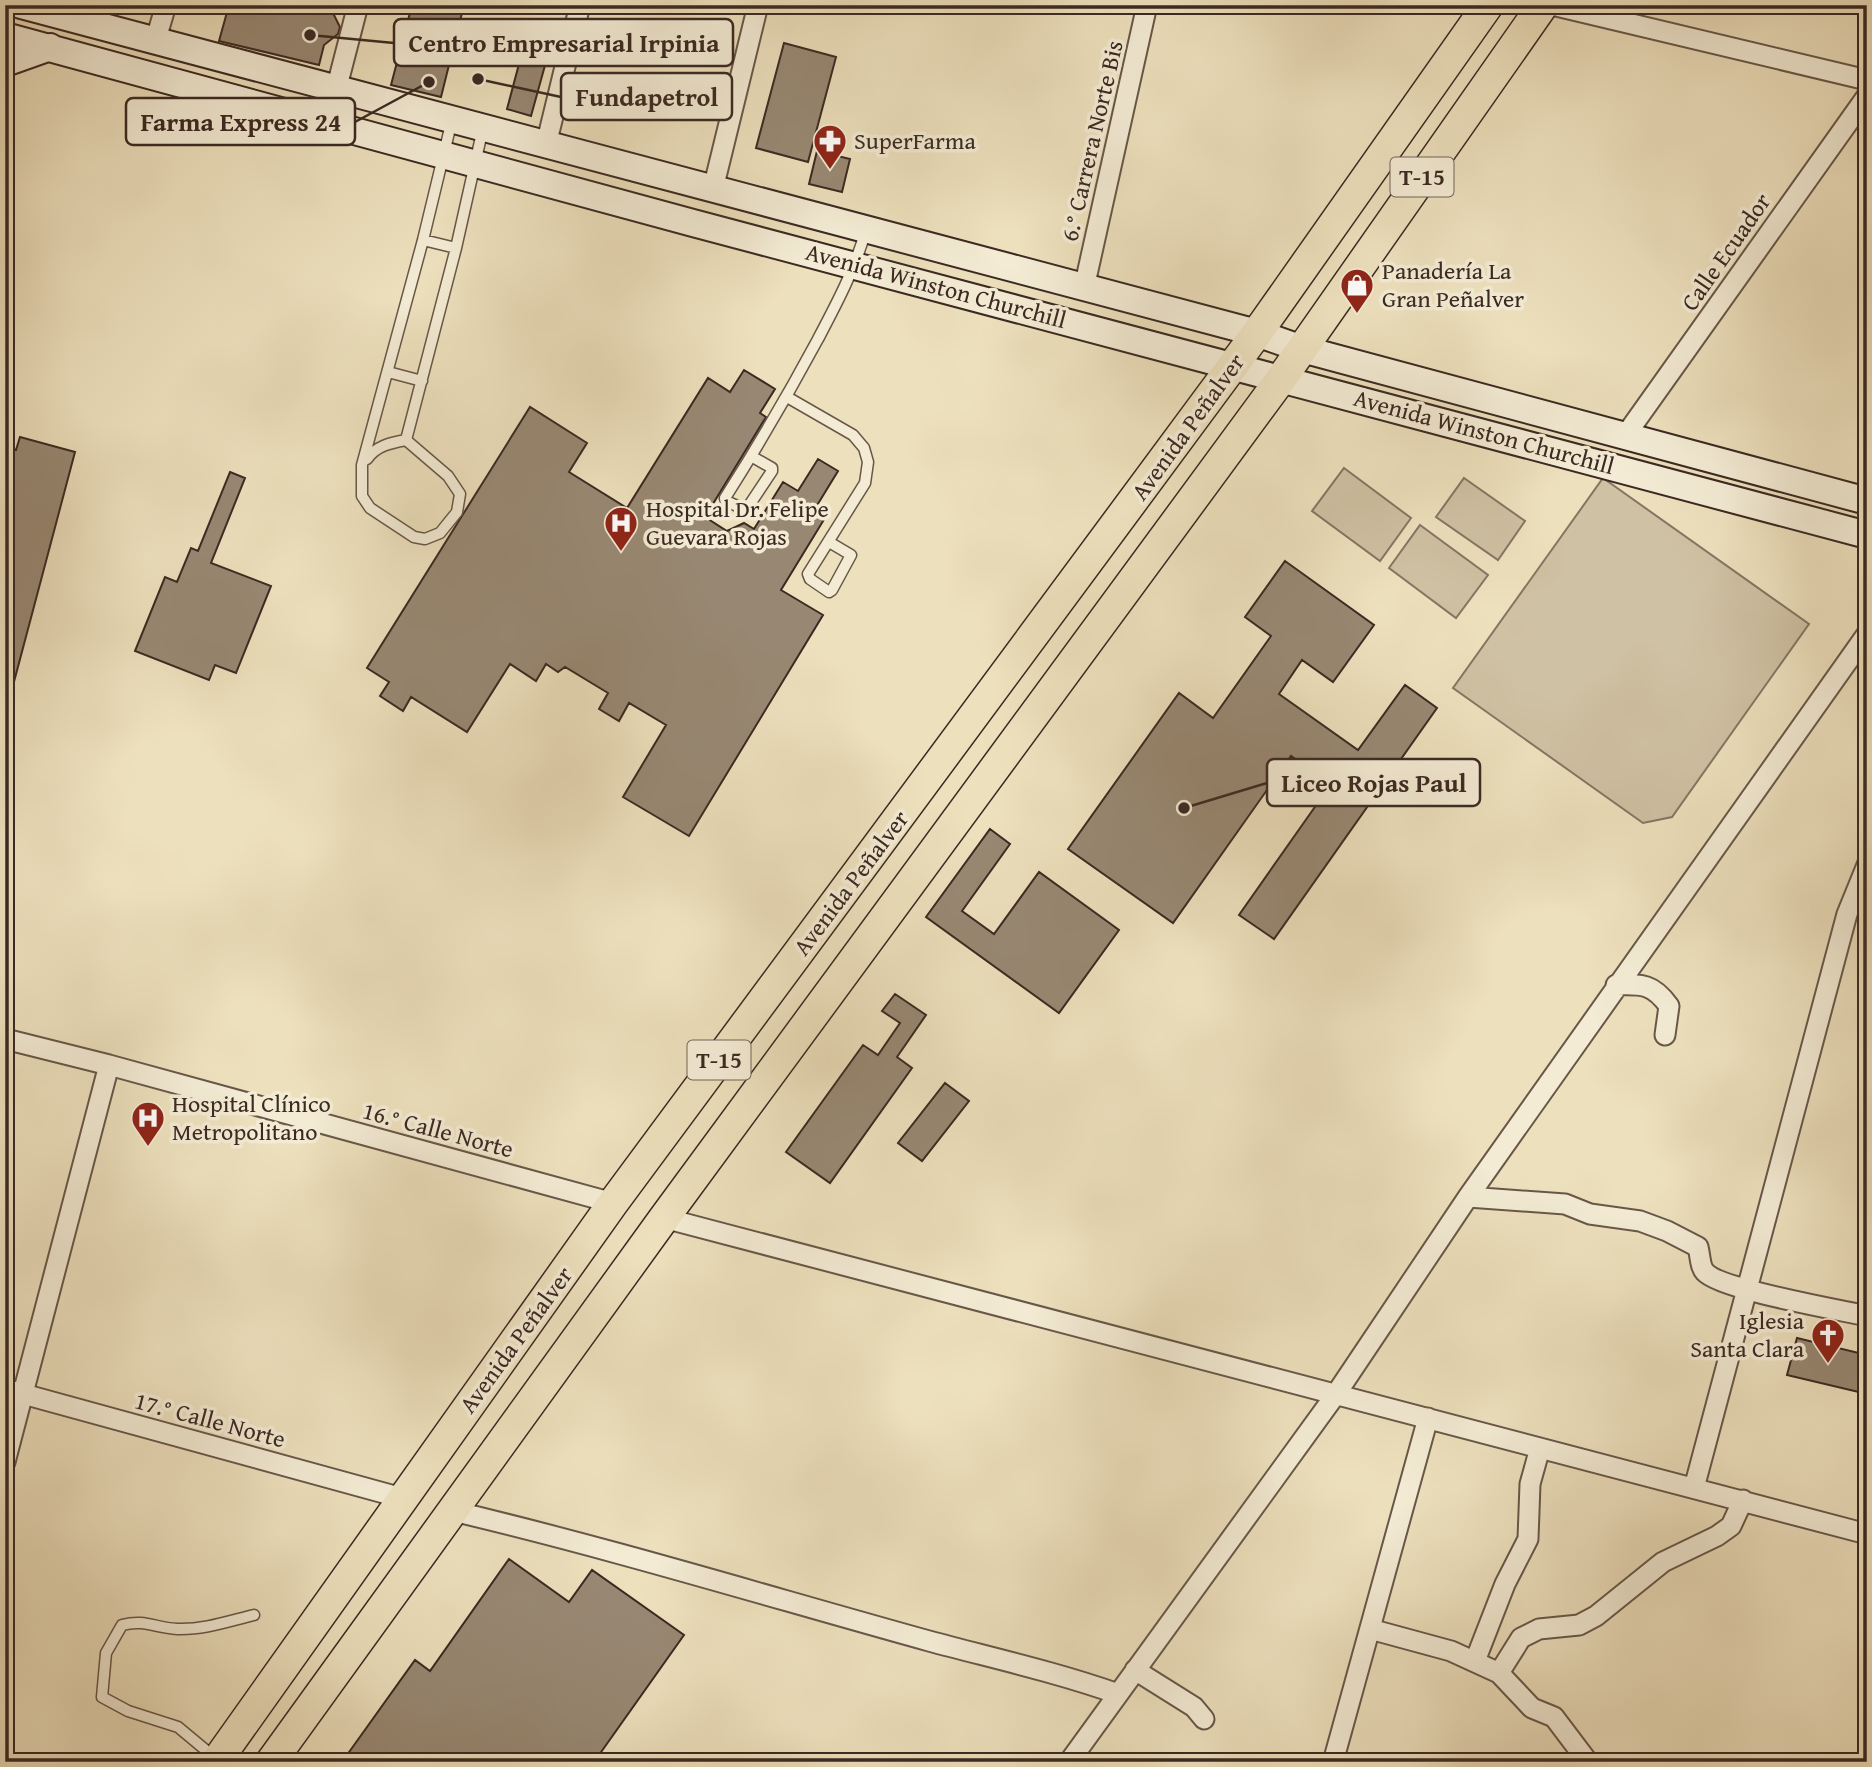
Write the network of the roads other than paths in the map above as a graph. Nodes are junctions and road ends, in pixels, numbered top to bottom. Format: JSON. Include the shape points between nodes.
{"nodes":[{"id":1,"x":21,"y":5,"type":"edge"},
{"id":2,"x":166,"y":5,"type":"edge"},
{"id":3,"x":358,"y":5,"type":"edge"},
{"id":4,"x":580,"y":5,"type":"edge"},
{"id":5,"x":758,"y":5,"type":"edge"},
{"id":6,"x":1147,"y":5,"type":"edge"},
{"id":7,"x":1488,"y":5,"type":"edge"},
{"id":8,"x":1543,"y":5,"type":"edge"},
{"id":9,"x":1552,"y":5,"type":"edge"},
{"id":10,"x":5,"y":36,"type":"edge"},
{"id":11,"x":155,"y":42,"type":"junction"},
{"id":12,"x":50,"y":47,"type":"junction"},
{"id":13,"x":5,"y":62,"type":"edge"},
{"id":14,"x":1867,"y":80,"type":"edge"},
{"id":15,"x":336,"y":90,"type":"junction"},
{"id":16,"x":1867,"y":96,"type":"edge"},
{"id":17,"x":452,"y":120,"type":"junction"},
{"id":18,"x":483,"y":127,"type":"junction"},
{"id":19,"x":546,"y":145,"type":"junction"},
{"id":20,"x":443,"y":155,"type":"junction"},
{"id":21,"x":475,"y":164,"type":"junction"},
{"id":22,"x":713,"y":189,"type":"junction"},
{"id":23,"x":866,"y":230,"type":"junction"},
{"id":24,"x":423,"y":240,"type":"junction"},
{"id":25,"x":457,"y":248,"type":"junction"},
{"id":26,"x":856,"y":265,"type":"junction"},
{"id":27,"x":1084,"y":288,"type":"junction"},
{"id":28,"x":1257,"y":333,"type":"junction"},
{"id":29,"x":1302,"y":349,"type":"junction"},
{"id":30,"x":1232,"y":366,"type":"junction"},
{"id":31,"x":388,"y":373,"type":"junction"},
{"id":32,"x":1281,"y":379,"type":"junction"},
{"id":33,"x":422,"y":381,"type":"junction"},
{"id":34,"x":787,"y":397,"type":"junction"},
{"id":35,"x":1625,"y":436,"type":"junction"},
{"id":36,"x":405,"y":440,"type":"junction"},
{"id":37,"x":751,"y":456,"type":"junction"},
{"id":38,"x":362,"y":465,"type":"junction"},
{"id":39,"x":1867,"y":501,"type":"edge"},
{"id":40,"x":1867,"y":535,"type":"edge"},
{"id":41,"x":829,"y":542,"type":"junction"},
{"id":42,"x":1867,"y":634,"type":"edge"},
{"id":43,"x":1865,"y":875,"type":"edge"},
{"id":44,"x":1616,"y":985,"type":"junction"},
{"id":45,"x":1665,"y":1035,"type":"dead end"},
{"id":46,"x":5,"y":1039,"type":"edge"},
{"id":47,"x":109,"y":1065,"type":"junction"},
{"id":48,"x":1468,"y":1197,"type":"junction"},
{"id":49,"x":613,"y":1203,"type":"junction"},
{"id":50,"x":664,"y":1218,"type":"junction"},
{"id":51,"x":1745,"y":1289,"type":"junction"},
{"id":52,"x":1867,"y":1316,"type":"edge"},
{"id":53,"x":14,"y":1391,"type":"edge"},
{"id":54,"x":1336,"y":1394,"type":"junction"},
{"id":55,"x":1428,"y":1419,"type":"junction"},
{"id":56,"x":1540,"y":1448,"type":"junction"},
{"id":57,"x":5,"y":1462,"type":"edge"},
{"id":58,"x":1694,"y":1488,"type":"junction"},
{"id":59,"x":402,"y":1499,"type":"junction"},
{"id":60,"x":1743,"y":1500,"type":"junction"},
{"id":61,"x":453,"y":1511,"type":"junction"},
{"id":62,"x":1867,"y":1534,"type":"edge"},
{"id":63,"x":254,"y":1615,"type":"dead end"},
{"id":64,"x":1370,"y":1629,"type":"junction"},
{"id":65,"x":1475,"y":1661,"type":"junction"},
{"id":66,"x":1135,"y":1670,"type":"junction"},
{"id":67,"x":1499,"y":1672,"type":"junction"},
{"id":68,"x":1118,"y":1694,"type":"junction"},
{"id":69,"x":1204,"y":1719,"type":"dead end"},
{"id":70,"x":216,"y":1761,"type":"edge"},
{"id":71,"x":271,"y":1762,"type":"edge"},
{"id":72,"x":1069,"y":1762,"type":"edge"},
{"id":73,"x":1333,"y":1762,"type":"edge"},
{"id":74,"x":1588,"y":1762,"type":"edge"}],
"edges":[{"from":1,"to":11,"type":"street","name":"Avenida Winston Churchill"},
{"from":2,"to":11,"type":"street"},
{"from":3,"to":15,"type":"street"},
{"from":4,"to":19,"type":"street"},
{"from":5,"to":22,"type":"street"},
{"from":6,"to":27,"type":"street","name":"6.° Carrera Norte Bis"},
{"from":7,"to":28,"type":"main road","name":"Avenida Peñalver","number":"T-15"},
{"from":8,"to":29,"type":"main road","name":"Avenida Peñalver","number":"T-15"},
{"from":9,"to":14,"type":"street"},
{"from":10,"to":12,"type":"street","name":"Avenida Winston Churchill"},
{"from":11,"to":15,"type":"street","name":"Avenida Winston Churchill"},
{"from":12,"to":13,"type":"street"},
{"from":12,"to":20,"type":"street","name":"Avenida Winston Churchill"},
{"from":15,"to":17,"type":"street","name":"Avenida Winston Churchill"},
{"from":16,"to":35,"type":"street","name":"Calle Ecuador"},
{"from":17,"to":18,"type":"street","name":"Avenida Winston Churchill"},
{"from":17,"to":20,"type":"lane"},
{"from":18,"to":19,"type":"street","name":"Avenida Winston Churchill"},
{"from":18,"to":21,"type":"lane"},
{"from":19,"to":22,"type":"street","name":"Avenida Winston Churchill"},
{"from":20,"to":21,"type":"street","name":"Avenida Winston Churchill"},
{"from":20,"to":24,"type":"lane"},
{"from":21,"to":25,"type":"lane"},
{"from":21,"to":26,"type":"street","name":"Avenida Winston Churchill"},
{"from":22,"to":23,"type":"street","name":"Avenida Winston Churchill"},
{"from":23,"to":26,"type":"lane"},
{"from":23,"to":27,"type":"street","name":"Avenida Winston Churchill"},
{"from":24,"to":25,"type":"lane"},
{"from":24,"to":31,"type":"lane"},
{"from":25,"to":33,"type":"lane"},
{"from":26,"to":30,"type":"street","name":"Avenida Winston Churchill"},
{"from":26,"to":34,"type":"lane"},
{"from":27,"to":28,"type":"street","name":"Avenida Winston Churchill"},
{"from":28,"to":29,"type":"street","name":"Avenida Winston Churchill"},
{"from":28,"to":30,"type":"main road","name":"Avenida Peñalver","number":"T-15"},
{"from":29,"to":32,"type":"main road","name":"Avenida Peñalver","number":"T-15"},
{"from":29,"to":35,"type":"street","name":"Avenida Winston Churchill"},
{"from":30,"to":32,"type":"street","name":"Avenida Winston Churchill"},
{"from":30,"to":49,"type":"main road","name":"Avenida Peñalver","number":"T-15"},
{"from":31,"to":33,"type":"lane"},
{"from":31,"to":38,"type":"lane"},
{"from":32,"to":40,"type":"street","name":"Avenida Winston Churchill"},
{"from":32,"to":50,"type":"main road","name":"Avenida Peñalver","number":"T-15"},
{"from":33,"to":36,"type":"lane"},
{"from":34,"to":37,"type":"lane"},
{"from":34,"to":41,"type":"lane","via":[[853,435],[869,462],[865,483]]},
{"from":35,"to":39,"type":"street","name":"Avenida Winston Churchill"},
{"from":36,"to":38,"type":"lane","via":[[372,452]]},
{"from":36,"to":38,"type":"lane","via":[[448,476],[460,494],[457,512],[440,533],[414,537],[370,508],[362,496]]},
{"from":37,"to":37,"type":"lane","via":[[725,498],[746,510],[772,471]]},
{"from":41,"to":41,"type":"lane","via":[[808,574],[829,592],[851,555]]},
{"from":42,"to":44,"type":"street"},
{"from":43,"to":51,"type":"street","via":[[1847,914]]},
{"from":44,"to":45,"type":"street","via":[[1642,984],[1659,993],[1669,1006]]},
{"from":44,"to":48,"type":"street"},
{"from":46,"to":47,"type":"street","name":"16.° Calle Norte"},
{"from":47,"to":49,"type":"street","name":"16.° Calle Norte"},
{"from":47,"to":53,"type":"street"},
{"from":48,"to":51,"type":"street","via":[[1566,1204],[1590,1214],[1640,1221],[1698,1247],[1703,1271]]},
{"from":48,"to":54,"type":"street"},
{"from":49,"to":59,"type":"main road","name":"Avenida Peñalver","number":"T-15"},
{"from":50,"to":54,"type":"street"},
{"from":50,"to":61,"type":"main road","name":"Avenida Peñalver","number":"T-15"},
{"from":51,"to":52,"type":"street"},
{"from":51,"to":58,"type":"street"},
{"from":53,"to":57,"type":"street"},
{"from":53,"to":59,"type":"street","name":"17.° Calle Norte"},
{"from":54,"to":55,"type":"street"},
{"from":54,"to":66,"type":"street"},
{"from":55,"to":56,"type":"street"},
{"from":55,"to":64,"type":"street"},
{"from":56,"to":58,"type":"street"},
{"from":56,"to":65,"type":"street","via":[[1530,1484],[1528,1539]]},
{"from":58,"to":60,"type":"street"},
{"from":59,"to":70,"type":"main road","name":"Avenida Peñalver","number":"T-15"},
{"from":60,"to":62,"type":"street"},
{"from":60,"to":67,"type":"street","via":[[1731,1526],[1663,1562],[1596,1616],[1579,1625],[1539,1629],[1521,1638]]},
{"from":61,"to":68,"type":"street","via":[[1065,1675]]},
{"from":61,"to":71,"type":"main road","name":"Avenida Peñalver","number":"T-15"},
{"from":63,"to":70,"type":"lane","via":[[199,1629],[138,1621],[122,1625],[106,1653],[102,1697],[178,1727]]},
{"from":64,"to":65,"type":"street"},
{"from":64,"to":73,"type":"street"},
{"from":65,"to":67,"type":"street"},
{"from":66,"to":68,"type":"street"},
{"from":66,"to":69,"type":"street","via":[[1194,1707]]},
{"from":67,"to":74,"type":"street","via":[[1532,1708],[1554,1717]]},
{"from":68,"to":72,"type":"street"}]}
